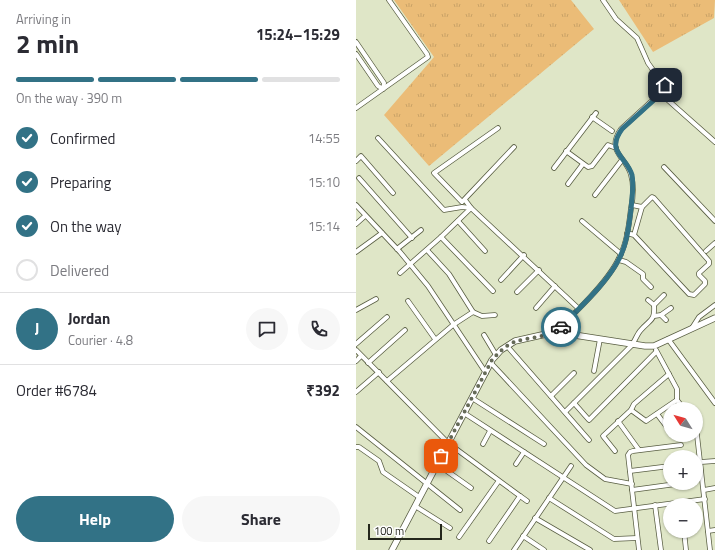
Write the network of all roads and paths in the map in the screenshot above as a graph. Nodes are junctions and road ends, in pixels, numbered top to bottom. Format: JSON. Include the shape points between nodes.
{"nodes":[{"id":1,"x":389,"y":0,"type":"edge"},
{"id":2,"x":603,"y":0,"type":"edge"},
{"id":3,"x":356,"y":42,"type":"edge"},
{"id":4,"x":356,"y":54,"type":"edge"},
{"id":5,"x":383,"y":89,"type":"junction"},
{"id":6,"x":661,"y":94,"type":"junction"},
{"id":7,"x":356,"y":108,"type":"edge"},
{"id":8,"x":596,"y":113,"type":"dead end"},
{"id":9,"x":592,"y":117,"type":"junction"},
{"id":10,"x":498,"y":128,"type":"dead end"},
{"id":11,"x":612,"y":131,"type":"dead end"},
{"id":12,"x":378,"y":138,"type":"dead end"},
{"id":13,"x":715,"y":142,"type":"edge"},
{"id":14,"x":514,"y":147,"type":"dead end"},
{"id":15,"x":616,"y":148,"type":"junction"},
{"id":16,"x":566,"y":151,"type":"junction"},
{"id":17,"x":622,"y":160,"type":"junction"},
{"id":18,"x":356,"y":161,"type":"edge"},
{"id":19,"x":583,"y":164,"type":"junction"},
{"id":20,"x":664,"y":167,"type":"dead end"},
{"id":21,"x":554,"y":168,"type":"dead end"},
{"id":22,"x":358,"y":178,"type":"dead end"},
{"id":23,"x":568,"y":184,"type":"dead end"},
{"id":24,"x":394,"y":193,"type":"dead end"},
{"id":25,"x":595,"y":195,"type":"dead end"},
{"id":26,"x":465,"y":200,"type":"junction"},
{"id":27,"x":356,"y":205,"type":"edge"},
{"id":28,"x":632,"y":205,"type":"junction"},
{"id":29,"x":642,"y":207,"type":"junction"},
{"id":30,"x":471,"y":208,"type":"junction"},
{"id":31,"x":365,"y":216,"type":"junction"},
{"id":32,"x":714,"y":218,"type":"edge"},
{"id":33,"x":458,"y":221,"type":"junction"},
{"id":34,"x":582,"y":221,"type":"dead end"},
{"id":35,"x":356,"y":224,"type":"edge"},
{"id":36,"x":421,"y":230,"type":"dead end"},
{"id":37,"x":382,"y":233,"type":"junction"},
{"id":38,"x":628,"y":233,"type":"junction"},
{"id":39,"x":634,"y":235,"type":"junction"},
{"id":40,"x":441,"y":237,"type":"junction"},
{"id":41,"x":412,"y":238,"type":"junction"},
{"id":42,"x":715,"y":243,"type":"edge"},
{"id":43,"x":397,"y":249,"type":"junction"},
{"id":44,"x":427,"y":250,"type":"junction"},
{"id":45,"x":485,"y":251,"type":"dead end"},
{"id":46,"x":706,"y":251,"type":"dead end"},
{"id":47,"x":356,"y":252,"type":"edge"},
{"id":48,"x":621,"y":254,"type":"junction"},
{"id":49,"x":524,"y":255,"type":"junction"},
{"id":50,"x":618,"y":260,"type":"junction"},
{"id":51,"x":410,"y":265,"type":"junction"},
{"id":52,"x":538,"y":270,"type":"junction"},
{"id":53,"x":400,"y":273,"type":"dead end"},
{"id":54,"x":501,"y":280,"type":"dead end"},
{"id":55,"x":555,"y":286,"type":"junction"},
{"id":56,"x":651,"y":287,"type":"dead end"},
{"id":57,"x":493,"y":291,"type":"dead end"},
{"id":58,"x":518,"y":292,"type":"dead end"},
{"id":59,"x":664,"y":295,"type":"dead end"},
{"id":60,"x":376,"y":299,"type":"dead end"},
{"id":61,"x":648,"y":300,"type":"dead end"},
{"id":62,"x":408,"y":301,"type":"dead end"},
{"id":63,"x":654,"y":304,"type":"junction"},
{"id":64,"x":715,"y":305,"type":"edge"},
{"id":65,"x":536,"y":308,"type":"dead end"},
{"id":66,"x":578,"y":308,"type":"junction"},
{"id":67,"x":671,"y":308,"type":"dead end"},
{"id":68,"x":356,"y":310,"type":"edge"},
{"id":69,"x":474,"y":312,"type":"junction"},
{"id":70,"x":495,"y":315,"type":"dead end"},
{"id":71,"x":661,"y":315,"type":"junction"},
{"id":72,"x":654,"y":316,"type":"junction"},
{"id":73,"x":387,"y":317,"type":"dead end"},
{"id":74,"x":715,"y":318,"type":"edge"},
{"id":75,"x":666,"y":320,"type":"dead end"},
{"id":76,"x":453,"y":325,"type":"junction"},
{"id":77,"x":692,"y":328,"type":"junction"},
{"id":78,"x":405,"y":330,"type":"dead end"},
{"id":79,"x":555,"y":332,"type":"junction"},
{"id":80,"x":484,"y":335,"type":"dead end"},
{"id":81,"x":600,"y":339,"type":"junction"},
{"id":82,"x":668,"y":339,"type":"junction"},
{"id":83,"x":435,"y":340,"type":"junction"},
{"id":84,"x":356,"y":344,"type":"edge"},
{"id":85,"x":632,"y":344,"type":"junction"},
{"id":86,"x":507,"y":346,"type":"junction"},
{"id":87,"x":655,"y":349,"type":"junction"},
{"id":88,"x":356,"y":350,"type":"edge"},
{"id":89,"x":496,"y":355,"type":"junction"},
{"id":90,"x":361,"y":356,"type":"junction"},
{"id":91,"x":356,"y":361,"type":"edge"},
{"id":92,"x":368,"y":363,"type":"junction"},
{"id":93,"x":491,"y":363,"type":"junction"},
{"id":94,"x":594,"y":371,"type":"dead end"},
{"id":95,"x":378,"y":372,"type":"junction"},
{"id":96,"x":486,"y":372,"type":"junction"},
{"id":97,"x":574,"y":373,"type":"dead end"},
{"id":98,"x":668,"y":374,"type":"junction"},
{"id":99,"x":387,"y":381,"type":"junction"},
{"id":100,"x":356,"y":392,"type":"edge"},
{"id":101,"x":551,"y":396,"type":"junction"},
{"id":102,"x":472,"y":398,"type":"junction"},
{"id":103,"x":677,"y":400,"type":"joint"},
{"id":104,"x":574,"y":403,"type":"junction"},
{"id":105,"x":715,"y":403,"type":"edge"},
{"id":106,"x":631,"y":410,"type":"junction"},
{"id":107,"x":566,"y":411,"type":"junction"},
{"id":108,"x":464,"y":413,"type":"junction"},
{"id":109,"x":657,"y":414,"type":"junction"},
{"id":110,"x":618,"y":421,"type":"junction"},
{"id":111,"x":663,"y":421,"type":"edge"},
{"id":112,"x":356,"y":427,"type":"edge"},
{"id":113,"x":490,"y":431,"type":"junction"},
{"id":114,"x":590,"y":440,"type":"dead end"},
{"id":115,"x":448,"y":443,"type":"junction"},
{"id":116,"x":483,"y":444,"type":"dead end"},
{"id":117,"x":544,"y":444,"type":"dead end"},
{"id":118,"x":681,"y":445,"type":"dead end"},
{"id":119,"x":356,"y":447,"type":"edge"},
{"id":120,"x":639,"y":450,"type":"junction"},
{"id":121,"x":614,"y":451,"type":"dead end"},
{"id":122,"x":524,"y":452,"type":"junction"},
{"id":123,"x":715,"y":461,"type":"edge"},
{"id":124,"x":703,"y":462,"type":"edge"},
{"id":125,"x":437,"y":464,"type":"junction"},
{"id":126,"x":516,"y":464,"type":"dead end"},
{"id":127,"x":571,"y":466,"type":"dead end"},
{"id":128,"x":663,"y":467,"type":"edge"},
{"id":129,"x":630,"y":471,"type":"junction"},
{"id":130,"x":562,"y":478,"type":"junction"},
{"id":131,"x":703,"y":481,"type":"edge"},
{"id":132,"x":498,"y":482,"type":"junction"},
{"id":133,"x":426,"y":484,"type":"junction"},
{"id":134,"x":632,"y":484,"type":"junction"},
{"id":135,"x":663,"y":486,"type":"edge"},
{"id":136,"x":471,"y":488,"type":"dead end"},
{"id":137,"x":715,"y":488,"type":"edge"},
{"id":138,"x":632,"y":490,"type":"junction"},
{"id":139,"x":704,"y":490,"type":"junction"},
{"id":140,"x":520,"y":496,"type":"junction"},
{"id":141,"x":419,"y":498,"type":"junction"},
{"id":142,"x":549,"y":498,"type":"junction"},
{"id":143,"x":705,"y":499,"type":"joint"},
{"id":144,"x":527,"y":501,"type":"dead end"},
{"id":145,"x":663,"y":504,"type":"edge"},
{"id":146,"x":655,"y":505,"type":"junction"},
{"id":147,"x":414,"y":506,"type":"junction"},
{"id":148,"x":634,"y":508,"type":"junction"},
{"id":149,"x":460,"y":510,"type":"dead end"},
{"id":150,"x":536,"y":518,"type":"junction"},
{"id":151,"x":450,"y":528,"type":"dead end"},
{"id":152,"x":715,"y":530,"type":"edge"},
{"id":153,"x":708,"y":531,"type":"junction"},
{"id":154,"x":523,"y":536,"type":"junction"},
{"id":155,"x":459,"y":537,"type":"dead end"},
{"id":156,"x":637,"y":538,"type":"junction"},
{"id":157,"x":685,"y":538,"type":"edge"},
{"id":158,"x":490,"y":541,"type":"dead end"},
{"id":159,"x":392,"y":550,"type":"edge"},
{"id":160,"x":514,"y":550,"type":"edge"},
{"id":161,"x":544,"y":550,"type":"edge"},
{"id":162,"x":590,"y":550,"type":"edge"},
{"id":163,"x":639,"y":550,"type":"edge"},
{"id":164,"x":661,"y":550,"type":"edge"},
{"id":165,"x":686,"y":550,"type":"edge"},
{"id":166,"x":710,"y":550,"type":"edge"}],
"edges":[{"from":1,"to":5,"type":"street","via":[[428,57]]},
{"from":2,"to":6,"type":"street","via":[[616,19],[636,38],[648,63],[665,85],[666,88]]},
{"from":3,"to":5,"type":"street","via":[[384,83]]},
{"from":4,"to":5,"type":"street","via":[[378,86]]},
{"from":5,"to":7,"type":"street"},
{"from":6,"to":13,"type":"street"},
{"from":6,"to":15,"type":"street","via":[[617,135]]},
{"from":8,"to":9,"type":"street"},
{"from":9,"to":11,"type":"street"},
{"from":9,"to":16,"type":"street"},
{"from":10,"to":26,"type":"street","via":[[434,173],[462,202]]},
{"from":12,"to":30,"type":"street","via":[[444,210]]},
{"from":14,"to":26,"type":"street"},
{"from":15,"to":17,"type":"street"},
{"from":15,"to":19,"type":"street","via":[[608,146],[592,166]]},
{"from":16,"to":19,"type":"street"},
{"from":16,"to":21,"type":"street"},
{"from":17,"to":25,"type":"street"},
{"from":17,"to":28,"type":"street","via":[[631,174]]},
{"from":18,"to":24,"type":"street","via":[[361,156]]},
{"from":19,"to":23,"type":"street"},
{"from":20,"to":32,"type":"street"},
{"from":22,"to":41,"type":"street"},
{"from":26,"to":30,"type":"street"},
{"from":27,"to":31,"type":"street"},
{"from":28,"to":29,"type":"street"},
{"from":28,"to":38,"type":"street"},
{"from":29,"to":39,"type":"street"},
{"from":29,"to":39,"type":"street","via":[[654,198],[709,261],[699,275],[705,284],[694,295],[689,294]]},
{"from":30,"to":33,"type":"street"},
{"from":30,"to":49,"type":"street"},
{"from":31,"to":35,"type":"street"},
{"from":31,"to":37,"type":"street"},
{"from":33,"to":40,"type":"street"},
{"from":33,"to":45,"type":"street"},
{"from":34,"to":48,"type":"street"},
{"from":36,"to":41,"type":"street"},
{"from":37,"to":43,"type":"street"},
{"from":37,"to":47,"type":"street"},
{"from":38,"to":39,"type":"street"},
{"from":38,"to":48,"type":"street"},
{"from":40,"to":44,"type":"street"},
{"from":40,"to":57,"type":"street"},
{"from":41,"to":43,"type":"street"},
{"from":42,"to":46,"type":"street"},
{"from":43,"to":51,"type":"street"},
{"from":44,"to":51,"type":"street"},
{"from":44,"to":69,"type":"street","via":[[452,278]]},
{"from":48,"to":50,"type":"street"},
{"from":49,"to":52,"type":"street"},
{"from":49,"to":54,"type":"street"},
{"from":50,"to":56,"type":"street","via":[[626,262],[643,274],[643,279]]},
{"from":50,"to":66,"type":"street"},
{"from":51,"to":53,"type":"street"},
{"from":51,"to":76,"type":"street","via":[[428,286]]},
{"from":52,"to":55,"type":"street"},
{"from":52,"to":58,"type":"street"},
{"from":55,"to":65,"type":"street"},
{"from":55,"to":66,"type":"street"},
{"from":59,"to":63,"type":"street"},
{"from":60,"to":68,"type":"street"},
{"from":61,"to":63,"type":"street"},
{"from":62,"to":83,"type":"street"},
{"from":63,"to":72,"type":"street"},
{"from":64,"to":77,"type":"street","via":[[699,317]]},
{"from":66,"to":79,"type":"street"},
{"from":67,"to":71,"type":"street"},
{"from":69,"to":70,"type":"street","via":[[482,316]]},
{"from":69,"to":76,"type":"street"},
{"from":71,"to":72,"type":"street"},
{"from":71,"to":75,"type":"street"},
{"from":72,"to":85,"type":"street"},
{"from":73,"to":84,"type":"street"},
{"from":74,"to":77,"type":"street"},
{"from":76,"to":83,"type":"street"},
{"from":76,"to":96,"type":"street"},
{"from":77,"to":82,"type":"street"},
{"from":78,"to":92,"type":"street"},
{"from":79,"to":81,"type":"street"},
{"from":79,"to":86,"type":"street","via":[[515,341]]},
{"from":80,"to":89,"type":"street"},
{"from":81,"to":85,"type":"street"},
{"from":81,"to":94,"type":"street"},
{"from":82,"to":87,"type":"street"},
{"from":82,"to":105,"type":"street"},
{"from":83,"to":99,"type":"street"},
{"from":85,"to":87,"type":"street"},
{"from":85,"to":104,"type":"street"},
{"from":86,"to":89,"type":"street"},
{"from":86,"to":101,"type":"street"},
{"from":87,"to":98,"type":"street"},
{"from":87,"to":104,"type":"street","via":[[589,420]]},
{"from":88,"to":90,"type":"street"},
{"from":89,"to":93,"type":"street"},
{"from":90,"to":91,"type":"street"},
{"from":90,"to":92,"type":"street"},
{"from":92,"to":95,"type":"street"},
{"from":93,"to":96,"type":"street"},
{"from":93,"to":134,"type":"street","via":[[586,465],[605,479]]},
{"from":95,"to":99,"type":"street"},
{"from":95,"to":100,"type":"street"},
{"from":96,"to":102,"type":"street"},
{"from":97,"to":101,"type":"street"},
{"from":98,"to":103,"type":"street","via":[[677,388]]},
{"from":98,"to":106,"type":"street","via":[[634,404]]},
{"from":99,"to":115,"type":"street"},
{"from":101,"to":107,"type":"street"},
{"from":102,"to":108,"type":"street"},
{"from":102,"to":117,"type":"street"},
{"from":103,"to":109,"type":"street"},
{"from":104,"to":107,"type":"street"},
{"from":106,"to":109,"type":"street","via":[[646,421]]},
{"from":106,"to":110,"type":"street"},
{"from":107,"to":114,"type":"street"},
{"from":108,"to":113,"type":"street"},
{"from":108,"to":115,"type":"street"},
{"from":109,"to":111,"type":"street"},
{"from":110,"to":120,"type":"street"},
{"from":110,"to":121,"type":"street","via":[[603,436]]},
{"from":112,"to":133,"type":"street"},
{"from":113,"to":116,"type":"street"},
{"from":113,"to":122,"type":"street"},
{"from":115,"to":125,"type":"street"},
{"from":115,"to":132,"type":"street"},
{"from":118,"to":120,"type":"street"},
{"from":119,"to":141,"type":"street","via":[[379,461],[383,472]]},
{"from":120,"to":129,"type":"street","via":[[630,452]]},
{"from":122,"to":126,"type":"street"},
{"from":122,"to":130,"type":"street"},
{"from":123,"to":124,"type":"street"},
{"from":125,"to":133,"type":"street"},
{"from":125,"to":136,"type":"street"},
{"from":127,"to":130,"type":"street"},
{"from":128,"to":129,"type":"street"},
{"from":129,"to":134,"type":"street"},
{"from":130,"to":142,"type":"street"},
{"from":130,"to":148,"type":"street","via":[[615,511]]},
{"from":131,"to":139,"type":"street"},
{"from":132,"to":140,"type":"street"},
{"from":132,"to":155,"type":"street"},
{"from":133,"to":141,"type":"street"},
{"from":133,"to":149,"type":"street"},
{"from":134,"to":138,"type":"street"},
{"from":135,"to":138,"type":"street"},
{"from":137,"to":139,"type":"street"},
{"from":138,"to":148,"type":"street"},
{"from":139,"to":143,"type":"street"},
{"from":140,"to":144,"type":"street"},
{"from":140,"to":158,"type":"street"},
{"from":141,"to":147,"type":"street"},
{"from":142,"to":150,"type":"street"},
{"from":142,"to":156,"type":"street","via":[[614,539]]},
{"from":143,"to":153,"type":"street"},
{"from":145,"to":146,"type":"street"},
{"from":146,"to":148,"type":"street"},
{"from":146,"to":164,"type":"street"},
{"from":147,"to":151,"type":"street"},
{"from":147,"to":159,"type":"street"},
{"from":148,"to":156,"type":"street"},
{"from":150,"to":154,"type":"street"},
{"from":150,"to":162,"type":"street"},
{"from":152,"to":153,"type":"street"},
{"from":153,"to":166,"type":"street"},
{"from":154,"to":160,"type":"street"},
{"from":154,"to":161,"type":"street"},
{"from":156,"to":163,"type":"street"},
{"from":157,"to":165,"type":"street"}]}
